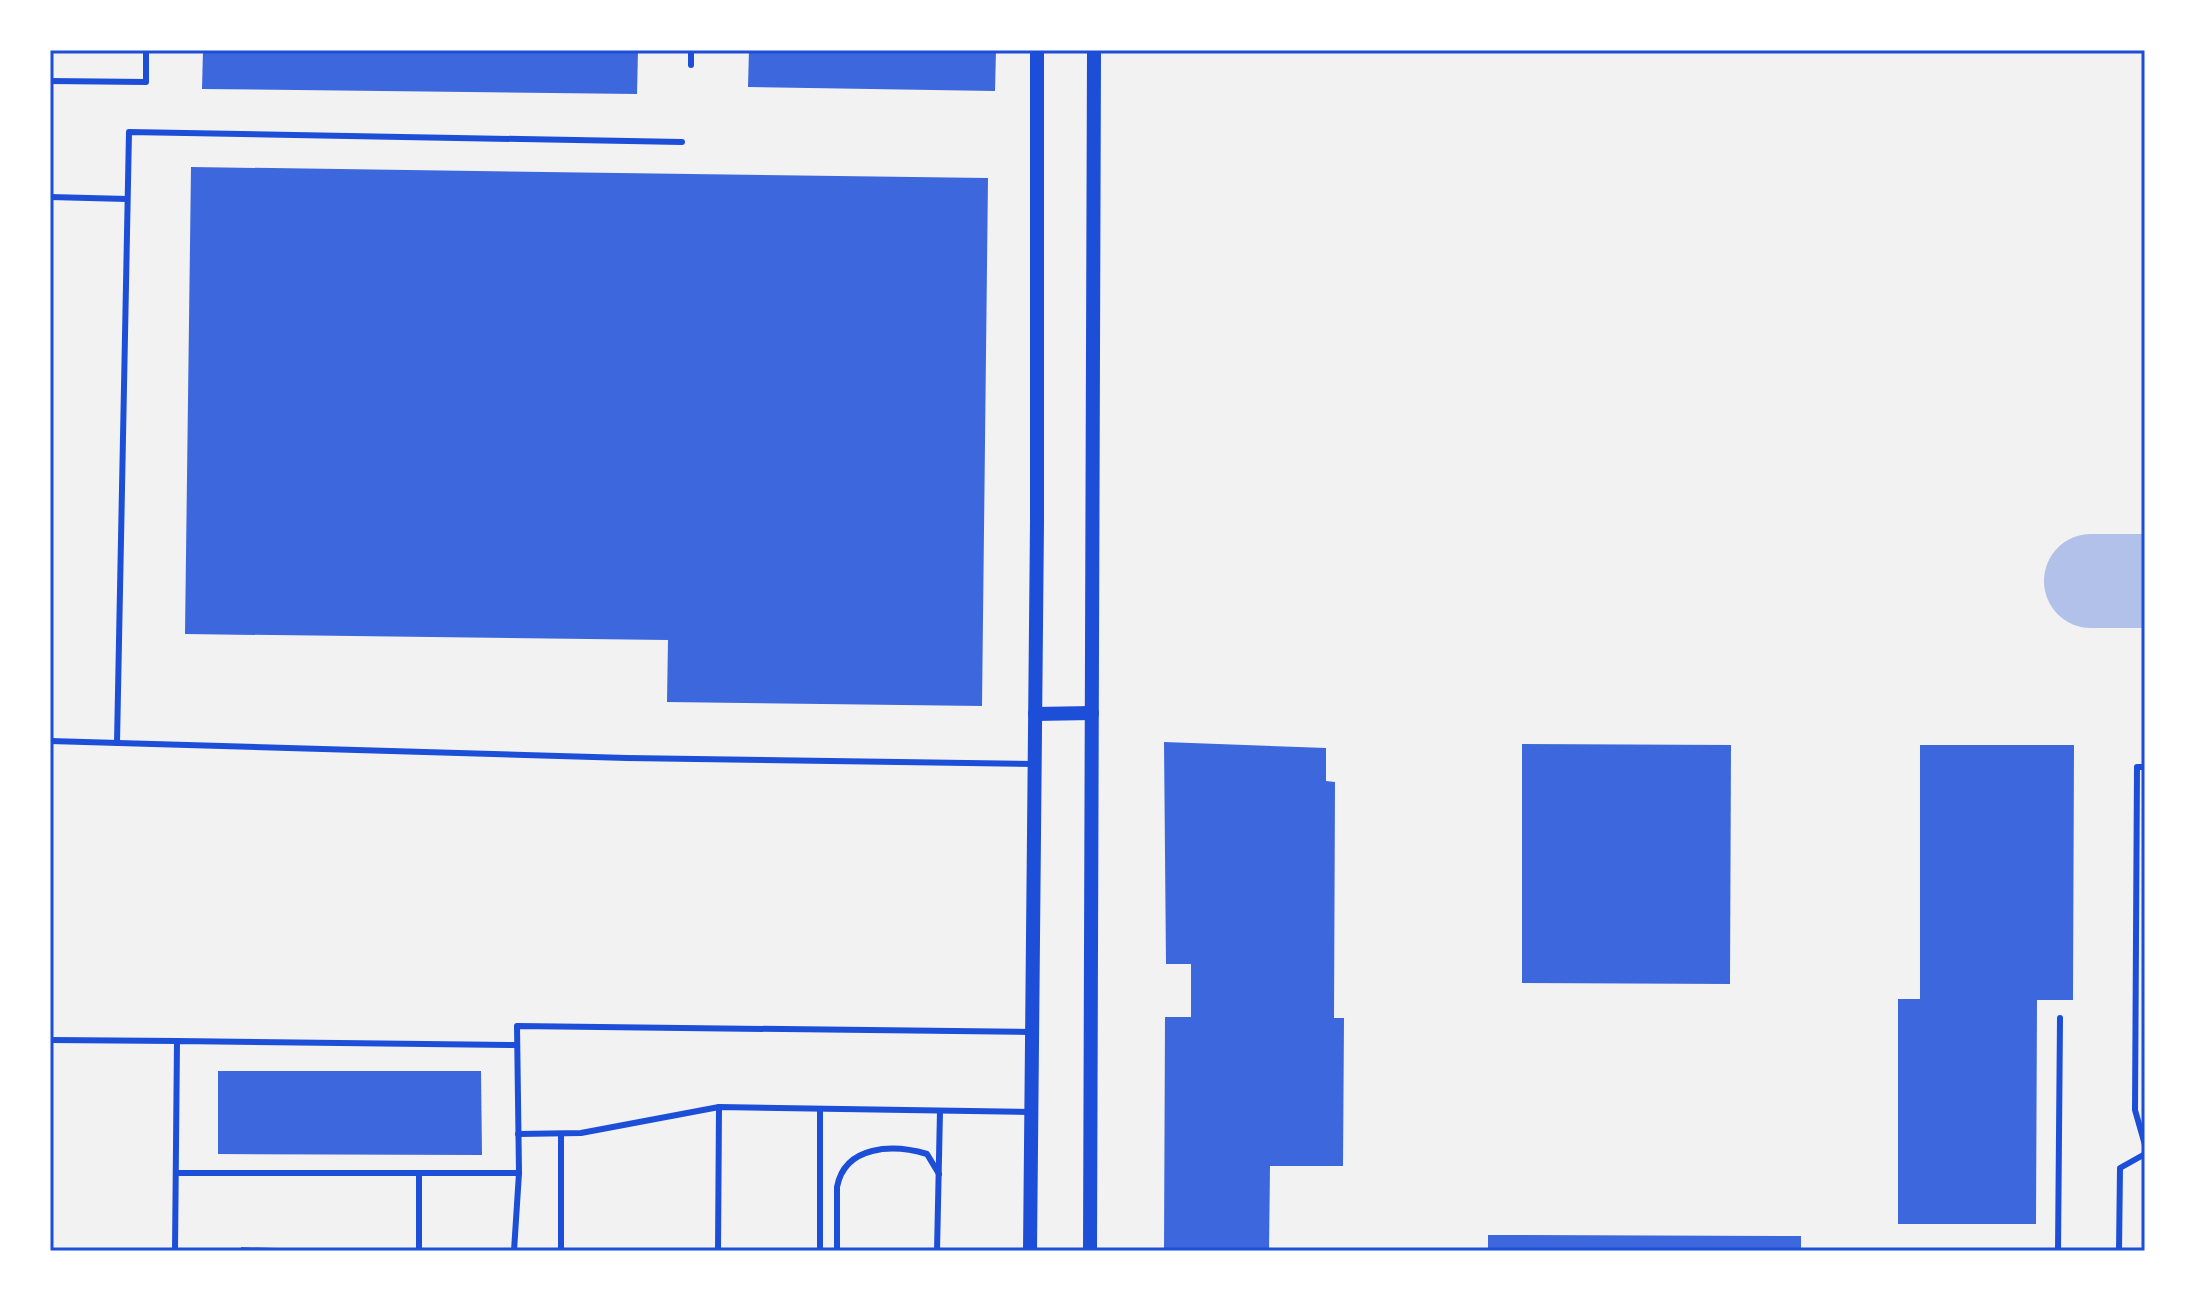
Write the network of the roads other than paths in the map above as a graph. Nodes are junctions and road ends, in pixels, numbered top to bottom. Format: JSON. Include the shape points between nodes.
{"nodes":[{"id":1,"x":146,"y":50,"type":"edge"},
{"id":2,"x":691,"y":50,"type":"edge"},
{"id":3,"x":1037,"y":50,"type":"edge"},
{"id":4,"x":1094,"y":50,"type":"edge"},
{"id":5,"x":691,"y":65,"type":"dead end"},
{"id":6,"x":50,"y":81,"type":"edge"},
{"id":7,"x":682,"y":142,"type":"dead end"},
{"id":8,"x":50,"y":197,"type":"edge"},
{"id":9,"x":127,"y":199,"type":"junction"},
{"id":10,"x":1092,"y":713,"type":"junction"},
{"id":11,"x":1035,"y":714,"type":"junction"},
{"id":12,"x":50,"y":741,"type":"edge"},
{"id":13,"x":117,"y":743,"type":"junction"},
{"id":14,"x":1034,"y":764,"type":"junction"},
{"id":15,"x":2145,"y":767,"type":"edge"},
{"id":16,"x":2060,"y":1018,"type":"dead end"},
{"id":17,"x":1032,"y":1032,"type":"junction"},
{"id":18,"x":50,"y":1040,"type":"edge"},
{"id":19,"x":177,"y":1041,"type":"junction"},
{"id":20,"x":517,"y":1045,"type":"junction"},
{"id":21,"x":719,"y":1107,"type":"junction"},
{"id":22,"x":820,"y":1109,"type":"junction"},
{"id":23,"x":940,"y":1111,"type":"junction"},
{"id":24,"x":1030,"y":1112,"type":"junction"},
{"id":25,"x":518,"y":1134,"type":"junction"},
{"id":26,"x":561,"y":1134,"type":"junction"},
{"id":27,"x":2145,"y":1145,"type":"edge"},
{"id":28,"x":2145,"y":1154,"type":"edge"},
{"id":29,"x":176,"y":1173,"type":"junction"},
{"id":30,"x":419,"y":1173,"type":"junction"},
{"id":31,"x":519,"y":1173,"type":"junction"},
{"id":32,"x":939,"y":1174,"type":"junction"},
{"id":33,"x":175,"y":1251,"type":"edge"},
{"id":34,"x":419,"y":1251,"type":"edge"},
{"id":35,"x":514,"y":1251,"type":"edge"},
{"id":36,"x":561,"y":1251,"type":"edge"},
{"id":37,"x":718,"y":1251,"type":"edge"},
{"id":38,"x":820,"y":1251,"type":"edge"},
{"id":39,"x":837,"y":1251,"type":"edge"},
{"id":40,"x":937,"y":1251,"type":"edge"},
{"id":41,"x":1030,"y":1251,"type":"edge"},
{"id":42,"x":1090,"y":1251,"type":"edge"},
{"id":43,"x":2058,"y":1251,"type":"edge"},
{"id":44,"x":2119,"y":1251,"type":"edge"}],
"edges":[{"from":1,"to":6,"type":"lane","via":[[146,82]]},
{"from":2,"to":5,"type":"lane"},
{"from":3,"to":11,"type":"street"},
{"from":4,"to":10,"type":"street"},
{"from":7,"to":9,"type":"lane","via":[[129,132]]},
{"from":8,"to":9,"type":"lane"},
{"from":9,"to":13,"type":"lane"},
{"from":10,"to":11,"type":"street"},
{"from":10,"to":42,"type":"street"},
{"from":11,"to":14,"type":"street"},
{"from":12,"to":13,"type":"lane"},
{"from":13,"to":14,"type":"lane"},
{"from":14,"to":17,"type":"street"},
{"from":15,"to":27,"type":"lane","via":[[2137,767],[2135,1094]]},
{"from":16,"to":43,"type":"lane"},
{"from":17,"to":20,"type":"lane","via":[[517,1026]]},
{"from":17,"to":24,"type":"street"},
{"from":18,"to":19,"type":"lane"},
{"from":19,"to":20,"type":"lane"},
{"from":19,"to":29,"type":"lane"},
{"from":20,"to":25,"type":"lane"},
{"from":21,"to":22,"type":"lane"},
{"from":21,"to":26,"type":"lane"},
{"from":21,"to":37,"type":"lane"},
{"from":22,"to":23,"type":"lane"},
{"from":22,"to":38,"type":"lane"},
{"from":23,"to":24,"type":"lane"},
{"from":23,"to":32,"type":"lane"},
{"from":24,"to":41,"type":"street"},
{"from":25,"to":26,"type":"lane"},
{"from":25,"to":31,"type":"lane"},
{"from":26,"to":36,"type":"lane"},
{"from":28,"to":44,"type":"lane","via":[[2120,1168]]},
{"from":29,"to":30,"type":"lane"},
{"from":29,"to":33,"type":"lane"},
{"from":30,"to":31,"type":"lane"},
{"from":30,"to":34,"type":"lane"},
{"from":31,"to":35,"type":"lane"},
{"from":32,"to":39,"type":"lane","via":[[927,1154],[911,1150],[868,1150],[850,1160],[837,1187]]},
{"from":32,"to":40,"type":"lane"}]}
